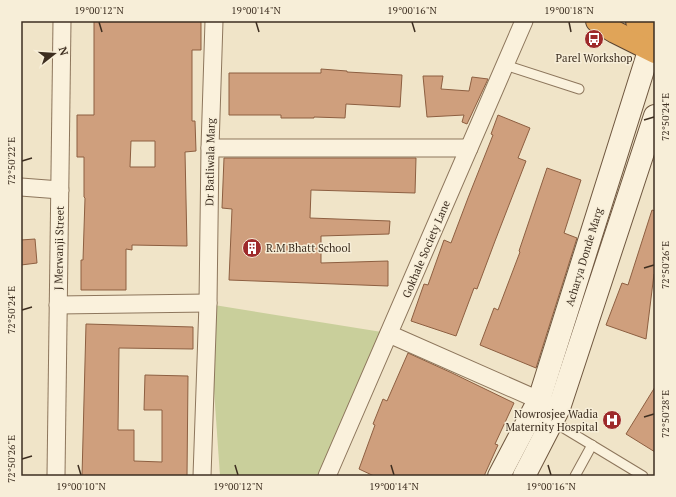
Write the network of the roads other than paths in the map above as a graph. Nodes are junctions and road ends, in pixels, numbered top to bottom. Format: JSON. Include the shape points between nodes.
{"nodes":[{"id":1,"x":62,"y":21,"type":"edge"},
{"id":2,"x":214,"y":21,"type":"edge"},
{"id":3,"x":524,"y":21,"type":"edge"},
{"id":4,"x":637,"y":21,"type":"edge"},
{"id":5,"x":610,"y":25,"type":"edge"},
{"id":6,"x":654,"y":41,"type":"edge"},
{"id":7,"x":505,"y":65,"type":"junction"},
{"id":8,"x":579,"y":89,"type":"dead end"},
{"id":9,"x":655,"y":116,"type":"edge"},
{"id":10,"x":210,"y":148,"type":"junction"},
{"id":11,"x":469,"y":148,"type":"junction"},
{"id":12,"x":21,"y":187,"type":"edge"},
{"id":13,"x":60,"y":190,"type":"junction"},
{"id":14,"x":208,"y":302,"type":"junction"},
{"id":15,"x":58,"y":305,"type":"junction"},
{"id":16,"x":389,"y":334,"type":"junction"},
{"id":17,"x":550,"y":410,"type":"junction"},
{"id":18,"x":592,"y":445,"type":"junction"},
{"id":19,"x":56,"y":476,"type":"edge"},
{"id":20,"x":202,"y":476,"type":"edge"},
{"id":21,"x":327,"y":476,"type":"edge"},
{"id":22,"x":499,"y":476,"type":"edge"},
{"id":23,"x":524,"y":476,"type":"edge"},
{"id":24,"x":575,"y":476,"type":"edge"},
{"id":25,"x":644,"y":476,"type":"edge"}],
"edges":[{"from":1,"to":13,"type":"street","name":"J Merwanji Street"},
{"from":2,"to":10,"type":"street","name":"Dr Batliwala Marg"},
{"from":3,"to":7,"type":"street","name":"Gokhale Society Lane"},
{"from":4,"to":6,"type":"highway"},
{"from":5,"to":6,"type":"highway"},
{"from":6,"to":17,"type":"main road","name":"Acharya Donde Marg"},
{"from":7,"to":8,"type":"lane"},
{"from":7,"to":11,"type":"street","name":"Gokhale Society Lane"},
{"from":9,"to":17,"type":"main road","name":"Acharya Donde Marg"},
{"from":10,"to":11,"type":"street"},
{"from":10,"to":14,"type":"street","name":"Dr Batliwala Marg"},
{"from":11,"to":16,"type":"street","name":"Gokhale Society Lane"},
{"from":12,"to":13,"type":"street"},
{"from":13,"to":15,"type":"street","name":"J Merwanji Street"},
{"from":14,"to":15,"type":"street"},
{"from":14,"to":20,"type":"street","name":"Dr Batliwala Marg"},
{"from":15,"to":19,"type":"street","name":"J Merwanji Street"},
{"from":16,"to":17,"type":"street"},
{"from":16,"to":21,"type":"street","name":"Gokhale Society Lane"},
{"from":17,"to":18,"type":"lane"},
{"from":17,"to":22,"type":"main road","name":"Acharya Donde Marg"},
{"from":17,"to":23,"type":"main road","name":"Acharya Donde Marg"},
{"from":18,"to":24,"type":"lane"},
{"from":18,"to":25,"type":"lane"}]}
